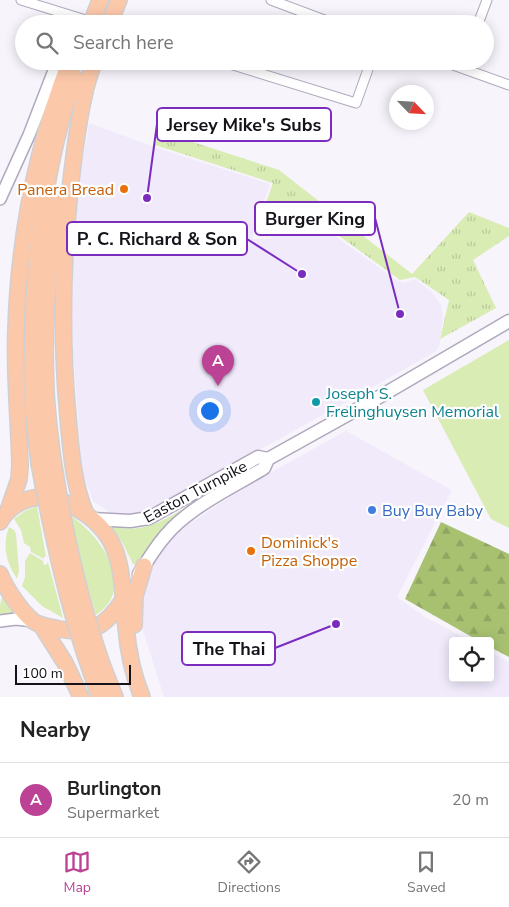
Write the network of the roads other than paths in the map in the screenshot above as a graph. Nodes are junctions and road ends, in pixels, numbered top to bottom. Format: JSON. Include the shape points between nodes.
{"nodes":[{"id":1,"x":21,"y":0,"type":"edge"},
{"id":2,"x":100,"y":0,"type":"edge"},
{"id":3,"x":118,"y":0,"type":"edge"},
{"id":4,"x":271,"y":0,"type":"edge"},
{"id":5,"x":487,"y":0,"type":"edge"},
{"id":6,"x":67,"y":15,"type":"edge"},
{"id":7,"x":94,"y":15,"type":"edge"},
{"id":8,"x":112,"y":15,"type":"edge"},
{"id":9,"x":311,"y":15,"type":"edge"},
{"id":10,"x":481,"y":15,"type":"edge"},
{"id":11,"x":67,"y":70,"type":"edge"},
{"id":12,"x":76,"y":70,"type":"edge"},
{"id":13,"x":91,"y":70,"type":"edge"},
{"id":14,"x":250,"y":70,"type":"edge"},
{"id":15,"x":368,"y":70,"type":"edge"},
{"id":16,"x":474,"y":70,"type":"edge"},
{"id":17,"x":53,"y":73,"type":"dead end"},
{"id":18,"x":509,"y":85,"type":"edge"},
{"id":19,"x":85,"y":92,"type":"junction"},
{"id":20,"x":0,"y":199,"type":"edge"},
{"id":21,"x":509,"y":321,"type":"edge"},
{"id":22,"x":268,"y":459,"type":"junction"},
{"id":23,"x":46,"y":462,"type":"junction"},
{"id":24,"x":3,"y":515,"type":"edge"},
{"id":25,"x":89,"y":516,"type":"junction"},
{"id":26,"x":144,"y":566,"type":"junction"},
{"id":27,"x":0,"y":574,"type":"edge"},
{"id":28,"x":123,"y":600,"type":"junction"},
{"id":29,"x":0,"y":621,"type":"edge"},
{"id":30,"x":38,"y":623,"type":"junction"},
{"id":31,"x":97,"y":670,"type":"junction"},
{"id":32,"x":81,"y":697,"type":"edge"},
{"id":33,"x":100,"y":697,"type":"edge"},
{"id":34,"x":115,"y":697,"type":"edge"},
{"id":35,"x":142,"y":697,"type":"edge"},
{"id":36,"x":150,"y":697,"type":"edge"}],
"edges":[{"from":1,"to":6,"type":"street"},
{"from":2,"to":7,"type":"highway"},
{"from":3,"to":8,"type":"highway"},
{"from":4,"to":9,"type":"street"},
{"from":5,"to":10,"type":"street"},
{"from":11,"to":24,"type":"highway","via":[[43,138],[21,250],[16,330],[20,466],[19,479]]},
{"from":12,"to":23,"type":"highway","via":[[48,178],[36,265],[33,402]]},
{"from":13,"to":19,"type":"highway"},
{"from":14,"to":15,"type":"street","via":[[356,102]]},
{"from":16,"to":18,"type":"street"},
{"from":17,"to":20,"type":"street"},
{"from":19,"to":23,"type":"highway","via":[[71,138],[53,240],[46,322]]},
{"from":19,"to":25,"type":"highway","via":[[66,221],[62,324],[72,453],[78,492]]},
{"from":21,"to":22,"type":"main road","name":"Easton Turnpike"},
{"from":22,"to":25,"type":"main road","name":"Easton Turnpike","via":[[258,457],[149,518],[130,522]]},
{"from":22,"to":26,"type":"main road","name":"Easton Turnpike","via":[[264,468],[183,518]]},
{"from":23,"to":31,"type":"highway","bridge":true,"via":[[58,564],[68,600]]},
{"from":24,"to":25,"type":"highway","via":[[30,499],[47,497],[67,503]]},
{"from":25,"to":28,"type":"highway","via":[[105,533],[117,555]]},
{"from":26,"to":28,"type":"main road","name":"Easton Turnpike"},
{"from":26,"to":36,"type":"highway","via":[[135,596],[133,619],[139,661]]},
{"from":27,"to":30,"type":"highway","via":[[10,592]]},
{"from":28,"to":30,"type":"highway","via":[[109,619],[85,632]]},
{"from":28,"to":35,"type":"highway","via":[[129,650]]},
{"from":29,"to":30,"type":"street","via":[[16,619]]},
{"from":30,"to":32,"type":"highway","via":[[65,663]]},
{"from":31,"to":33,"type":"highway"},
{"from":31,"to":34,"type":"highway"}]}
